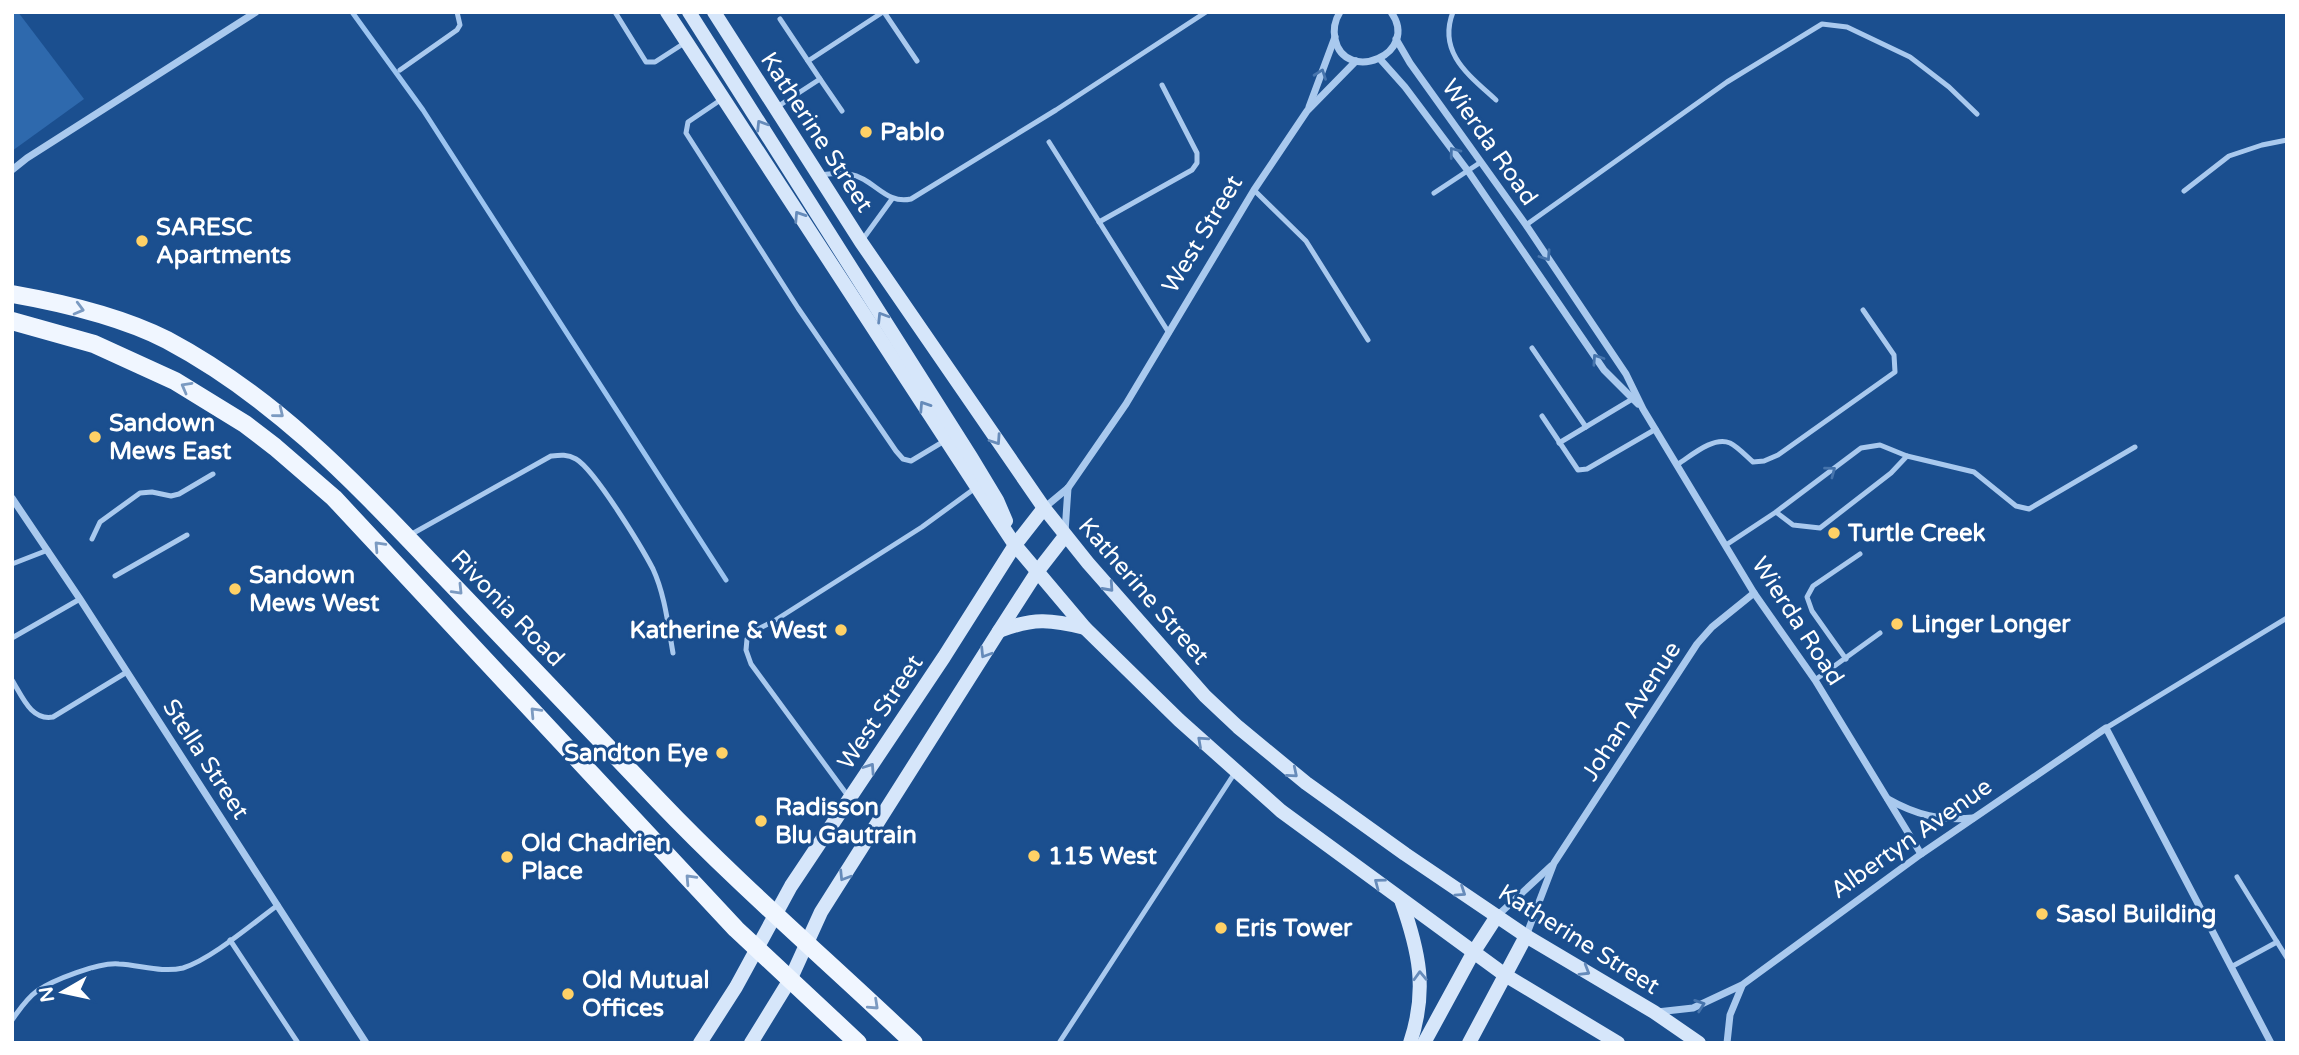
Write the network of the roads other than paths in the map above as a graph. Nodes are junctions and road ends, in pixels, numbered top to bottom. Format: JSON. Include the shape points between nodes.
{"nodes":[{"id":1,"x":256,"y":12,"type":"edge"},
{"id":2,"x":457,"y":12,"type":"edge"},
{"id":3,"x":615,"y":12,"type":"edge"},
{"id":4,"x":667,"y":12,"type":"edge"},
{"id":5,"x":689,"y":12,"type":"edge"},
{"id":6,"x":714,"y":12,"type":"edge"},
{"id":7,"x":884,"y":12,"type":"edge"},
{"id":8,"x":1206,"y":12,"type":"edge"},
{"id":9,"x":1391,"y":12,"type":"edge"},
{"id":10,"x":1453,"y":12,"type":"edge"},
{"id":11,"x":1337,"y":14,"type":"edge"},
{"id":12,"x":780,"y":19,"type":"dead end"},
{"id":13,"x":1335,"y":37,"type":"junction"},
{"id":14,"x":1396,"y":38,"type":"junction"},
{"id":15,"x":685,"y":42,"type":"junction"},
{"id":16,"x":1380,"y":59,"type":"junction"},
{"id":17,"x":808,"y":61,"type":"junction"},
{"id":18,"x":916,"y":61,"type":"dead end"},
{"id":19,"x":1356,"y":61,"type":"junction"},
{"id":20,"x":400,"y":70,"type":"dead end"},
{"id":21,"x":820,"y":79,"type":"junction"},
{"id":22,"x":1162,"y":85,"type":"dead end"},
{"id":23,"x":722,"y":99,"type":"junction"},
{"id":24,"x":1496,"y":100,"type":"dead end"},
{"id":25,"x":774,"y":108,"type":"junction"},
{"id":26,"x":842,"y":111,"type":"dead end"},
{"id":27,"x":1307,"y":111,"type":"junction"},
{"id":28,"x":1977,"y":114,"type":"dead end"},
{"id":29,"x":2287,"y":140,"type":"edge"},
{"id":30,"x":1049,"y":142,"type":"dead end"},
{"id":31,"x":1481,"y":162,"type":"junction"},
{"id":32,"x":12,"y":170,"type":"edge"},
{"id":33,"x":1468,"y":171,"type":"junction"},
{"id":34,"x":817,"y":175,"type":"junction"},
{"id":35,"x":1254,"y":190,"type":"junction"},
{"id":36,"x":2184,"y":191,"type":"dead end"},
{"id":37,"x":1434,"y":192,"type":"dead end"},
{"id":38,"x":892,"y":199,"type":"junction"},
{"id":39,"x":1099,"y":222,"type":"junction"},
{"id":40,"x":1526,"y":225,"type":"junction"},
{"id":41,"x":1511,"y":236,"type":"junction"},
{"id":42,"x":861,"y":242,"type":"junction"},
{"id":43,"x":12,"y":294,"type":"edge"},
{"id":44,"x":1578,"y":302,"type":"junction"},
{"id":45,"x":1863,"y":310,"type":"dead end"},
{"id":46,"x":1565,"y":311,"type":"junction"},
{"id":47,"x":12,"y":321,"type":"edge"},
{"id":48,"x":38,"y":328,"type":"junction"},
{"id":49,"x":12,"y":330,"type":"edge"},
{"id":50,"x":1169,"y":333,"type":"junction"},
{"id":51,"x":1368,"y":340,"type":"dead end"},
{"id":52,"x":1532,"y":348,"type":"dead end"},
{"id":53,"x":1635,"y":398,"type":"junction"},
{"id":54,"x":1542,"y":416,"type":"dead end"},
{"id":55,"x":1586,"y":427,"type":"junction"},
{"id":56,"x":1656,"y":429,"type":"junction"},
{"id":57,"x":946,"y":440,"type":"junction"},
{"id":58,"x":1559,"y":443,"type":"junction"},
{"id":59,"x":2135,"y":447,"type":"dead end"},
{"id":60,"x":1907,"y":456,"type":"junction"},
{"id":61,"x":1678,"y":464,"type":"junction"},
{"id":62,"x":213,"y":474,"type":"dead end"},
{"id":63,"x":977,"y":487,"type":"junction"},
{"id":64,"x":1068,"y":488,"type":"junction"},
{"id":65,"x":12,"y":498,"type":"edge"},
{"id":66,"x":1044,"y":508,"type":"junction"},
{"id":67,"x":1776,"y":512,"type":"junction"},
{"id":68,"x":187,"y":535,"type":"dead end"},
{"id":69,"x":1065,"y":536,"type":"junction"},
{"id":70,"x":407,"y":537,"type":"junction"},
{"id":71,"x":92,"y":539,"type":"dead end"},
{"id":72,"x":1015,"y":545,"type":"junction"},
{"id":73,"x":1726,"y":545,"type":"junction"},
{"id":74,"x":47,"y":550,"type":"junction"},
{"id":75,"x":1860,"y":554,"type":"dead end"},
{"id":76,"x":12,"y":564,"type":"edge"},
{"id":77,"x":1037,"y":572,"type":"junction"},
{"id":78,"x":116,"y":576,"type":"dead end"},
{"id":79,"x":1754,"y":593,"type":"junction"},
{"id":80,"x":80,"y":599,"type":"junction"},
{"id":81,"x":2287,"y":618,"type":"edge"},
{"id":82,"x":1084,"y":628,"type":"junction"},
{"id":83,"x":999,"y":631,"type":"junction"},
{"id":84,"x":1880,"y":633,"type":"dead end"},
{"id":85,"x":12,"y":638,"type":"edge"},
{"id":86,"x":673,"y":653,"type":"dead end"},
{"id":87,"x":1846,"y":659,"type":"junction"},
{"id":88,"x":127,"y":672,"type":"junction"},
{"id":89,"x":12,"y":680,"type":"edge"},
{"id":90,"x":1815,"y":680,"type":"junction"},
{"id":91,"x":2106,"y":728,"type":"junction"},
{"id":92,"x":1236,"y":771,"type":"junction"},
{"id":93,"x":850,"y":798,"type":"junction"},
{"id":94,"x":1887,"y":798,"type":"junction"},
{"id":95,"x":1974,"y":818,"type":"junction"},
{"id":96,"x":1921,"y":853,"type":"junction"},
{"id":97,"x":1554,"y":863,"type":"junction"},
{"id":98,"x":2238,"y":877,"type":"dead end"},
{"id":99,"x":1401,"y":900,"type":"junction"},
{"id":100,"x":278,"y":905,"type":"junction"},
{"id":101,"x":775,"y":914,"type":"junction"},
{"id":102,"x":1497,"y":916,"type":"junction"},
{"id":103,"x":1526,"y":936,"type":"junction"},
{"id":104,"x":230,"y":940,"type":"junction"},
{"id":105,"x":2277,"y":942,"type":"junction"},
{"id":106,"x":807,"y":943,"type":"junction"},
{"id":107,"x":757,"y":947,"type":"junction"},
{"id":108,"x":1473,"y":953,"type":"junction"},
{"id":109,"x":2287,"y":958,"type":"edge"},
{"id":110,"x":2231,"y":967,"type":"junction"},
{"id":111,"x":1505,"y":975,"type":"junction"},
{"id":112,"x":791,"y":978,"type":"junction"},
{"id":113,"x":1742,"y":985,"type":"junction"},
{"id":114,"x":1654,"y":1012,"type":"junction"},
{"id":115,"x":12,"y":1020,"type":"edge"},
{"id":116,"x":298,"y":1043,"type":"edge"},
{"id":117,"x":366,"y":1043,"type":"edge"},
{"id":118,"x":701,"y":1043,"type":"edge"},
{"id":119,"x":751,"y":1043,"type":"edge"},
{"id":120,"x":858,"y":1043,"type":"edge"},
{"id":121,"x":914,"y":1043,"type":"edge"},
{"id":122,"x":1059,"y":1043,"type":"edge"},
{"id":123,"x":1410,"y":1043,"type":"edge"},
{"id":124,"x":1424,"y":1043,"type":"edge"},
{"id":125,"x":1469,"y":1043,"type":"edge"},
{"id":126,"x":1618,"y":1043,"type":"edge"},
{"id":127,"x":1699,"y":1043,"type":"edge"},
{"id":128,"x":1727,"y":1043,"type":"edge"},
{"id":129,"x":2271,"y":1043,"type":"edge"}],
"edges":[{"from":1,"to":32,"type":"street"},
{"from":2,"to":20,"type":"lane","via":[[457,30]]},
{"from":3,"to":15,"type":"lane","via":[[646,62],[654,62]]},
{"from":4,"to":15,"type":"main road"},
{"from":72,"to":5,"type":"main road","one_way":true,"via":[[984,478]]},
{"from":6,"to":25,"type":"main road","name":"Katherine Street"},
{"from":7,"to":17,"type":"lane"},
{"from":7,"to":18,"type":"lane"},
{"from":8,"to":38,"type":"lane","via":[[925,192],[902,201]]},
{"from":9,"to":14,"type":"street","name":"Wierda Road"},
{"from":10,"to":24,"type":"lane","via":[[1449,36],[1454,56]]},
{"from":11,"to":13,"type":"street","name":"West Street"},
{"from":12,"to":17,"type":"lane"},
{"from":13,"to":19,"type":"street","via":[[1340,49]]},
{"from":27,"to":13,"type":"street","name":"West Street","one_way":true},
{"from":14,"to":16,"type":"street"},
{"from":14,"to":31,"type":"street","name":"Wierda Road"},
{"from":15,"to":23,"type":"main road"},
{"from":16,"to":19,"type":"street"},
{"from":33,"to":16,"type":"street","name":"Wierda Road","one_way":true},
{"from":17,"to":21,"type":"lane"},
{"from":19,"to":27,"type":"street","name":"West Street"},
{"from":21,"to":25,"type":"lane"},
{"from":21,"to":26,"type":"lane"},
{"from":22,"to":39,"type":"lane","via":[[1197,153],[1197,163]]},
{"from":57,"to":23,"type":"main road","one_way":true},
{"from":23,"to":57,"type":"lane","via":[[688,122],[686,133],[798,308],[903,459],[911,461]]},
{"from":25,"to":34,"type":"main road","name":"Katherine Street"},
{"from":27,"to":35,"type":"street","name":"West Street"},
{"from":28,"to":40,"type":"lane","via":[[1910,57],[1846,27],[1822,24],[1727,82]]},
{"from":29,"to":36,"type":"lane","via":[[2229,156]]},
{"from":30,"to":39,"type":"lane"},
{"from":31,"to":33,"type":"lane"},
{"from":31,"to":40,"type":"street","name":"Wierda Road"},
{"from":33,"to":37,"type":"lane"},
{"from":33,"to":41,"type":"street","name":"Wierda Road"},
{"from":34,"to":38,"type":"lane","via":[[849,174]]},
{"from":34,"to":42,"type":"main road","name":"Katherine Street"},
{"from":35,"to":50,"type":"street","name":"West Street"},
{"from":35,"to":51,"type":"lane","via":[[1306,241]]},
{"from":38,"to":42,"type":"lane"},
{"from":39,"to":50,"type":"lane"},
{"from":40,"to":41,"type":"street"},
{"from":40,"to":44,"type":"street","name":"Wierda Road","one_way":true},
{"from":41,"to":46,"type":"street","name":"Wierda Road"},
{"from":42,"to":66,"type":"main road","name":"Katherine Street","one_way":true},
{"from":43,"to":70,"type":"main road","name":"Rivonia Road","one_way":true,"via":[[98,314],[164,339],[226,374],[293,425]]},
{"from":44,"to":46,"type":"street"},
{"from":44,"to":53,"type":"street","name":"Wierda Road","via":[[1626,374]]},
{"from":45,"to":61,"type":"lane","via":[[1894,355],[1895,372],[1764,461],[1753,462],[1730,442],[1719,442]]},
{"from":53,"to":46,"type":"street","name":"Wierda Road","one_way":true,"via":[[1611,378]]},
{"from":47,"to":48,"type":"main road","name":"Rivonia Road"},
{"from":48,"to":49,"type":"main road"},
{"from":107,"to":48,"type":"main road","name":"Rivonia Road","one_way":true,"via":[[334,498],[275,447],[175,380],[94,344]]},
{"from":50,"to":64,"type":"street","name":"West Street"},
{"from":52,"to":55,"type":"lane"},
{"from":53,"to":55,"type":"lane"},
{"from":53,"to":56,"type":"street","name":"Wierda Road"},
{"from":54,"to":58,"type":"lane"},
{"from":55,"to":58,"type":"lane"},
{"from":56,"to":58,"type":"lane","via":[[1581,470]]},
{"from":56,"to":61,"type":"street","name":"Wierda Road"},
{"from":57,"to":63,"type":"main road"},
{"from":59,"to":60,"type":"lane","via":[[2029,509],[2016,506],[1974,472]]},
{"from":67,"to":60,"type":"lane","one_way":true,"via":[[1861,448],[1880,445]]},
{"from":60,"to":67,"type":"lane","via":[[1820,528],[1793,525]]},
{"from":61,"to":73,"type":"street","name":"Wierda Road"},
{"from":62,"to":71,"type":"lane","via":[[179,494],[140,494],[100,522]]},
{"from":63,"to":72,"type":"main road"},
{"from":63,"to":93,"type":"lane","via":[[747,639],[751,664]]},
{"from":64,"to":66,"type":"street","name":"West Street"},
{"from":64,"to":69,"type":"street"},
{"from":65,"to":74,"type":"street","name":"Stella Street"},
{"from":66,"to":69,"type":"main road","name":"Katherine Street"},
{"from":66,"to":72,"type":"main road","name":"West Street"},
{"from":67,"to":73,"type":"lane"},
{"from":68,"to":78,"type":"lane"},
{"from":69,"to":77,"type":"main road"},
{"from":69,"to":102,"type":"main road","name":"Katherine Street","one_way":true,"via":[[1205,696],[1238,726],[1306,783]]},
{"from":70,"to":86,"type":"lane","via":[[551,456],[564,454],[578,460],[599,482],[653,570]]},
{"from":70,"to":101,"type":"main road","name":"Rivonia Road","one_way":true,"via":[[661,804]]},
{"from":72,"to":77,"type":"main road"},
{"from":93,"to":72,"type":"main road","name":"West Street","one_way":true},
{"from":73,"to":79,"type":"street","name":"Wierda Road"},
{"from":74,"to":76,"type":"lane"},
{"from":74,"to":80,"type":"street","name":"Stella Street"},
{"from":75,"to":87,"type":"lane","via":[[1813,586],[1807,597]]},
{"from":77,"to":82,"type":"main road"},
{"from":77,"to":83,"type":"main road"},
{"from":79,"to":90,"type":"street","name":"Wierda Road"},
{"from":79,"to":97,"type":"street","name":"Johan Avenue","via":[[1697,644]]},
{"from":80,"to":85,"type":"lane"},
{"from":80,"to":88,"type":"street","name":"Stella Street"},
{"from":81,"to":91,"type":"lane"},
{"from":82,"to":83,"type":"main road","via":[[1041,620]]},
{"from":92,"to":82,"type":"main road","one_way":true},
{"from":83,"to":106,"type":"main road","one_way":true,"via":[[821,912]]},
{"from":84,"to":87,"type":"lane"},
{"from":87,"to":90,"type":"lane"},
{"from":88,"to":89,"type":"lane","via":[[46,718],[34,713]]},
{"from":88,"to":100,"type":"street","name":"Stella Street"},
{"from":90,"to":94,"type":"street","name":"Wierda Road"},
{"from":91,"to":95,"type":"street","name":"Albertyn Avenue"},
{"from":91,"to":110,"type":"street"},
{"from":99,"to":92,"type":"main road","one_way":true,"via":[[1281,811]]},
{"from":92,"to":122,"type":"lane"},
{"from":93,"to":101,"type":"main road","name":"West Street"},
{"from":94,"to":95,"type":"street","via":[[1920,814],[1952,820]]},
{"from":94,"to":96,"type":"street","name":"Wierda Road"},
{"from":95,"to":96,"type":"street","name":"Albertyn Avenue"},
{"from":96,"to":113,"type":"street","name":"Albertyn Avenue"},
{"from":97,"to":102,"type":"street","name":"Johan Avenue"},
{"from":97,"to":103,"type":"street","name":"Johan Avenue"},
{"from":98,"to":105,"type":"lane"},
{"from":99,"to":108,"type":"main road"},
{"from":123,"to":99,"type":"main road","one_way":true,"via":[[1421,1003],[1420,968]]},
{"from":100,"to":104,"type":"lane"},
{"from":100,"to":117,"type":"street","name":"Stella Street"},
{"from":101,"to":106,"type":"main road","name":"Rivonia Road"},
{"from":101,"to":107,"type":"main road","name":"West Street"},
{"from":102,"to":103,"type":"main road","name":"Katherine Street"},
{"from":102,"to":108,"type":"main road"},
{"from":103,"to":111,"type":"main road"},
{"from":103,"to":114,"type":"main road","name":"Katherine Street","one_way":true},
{"from":104,"to":115,"type":"lane","via":[[183,968],[115,963],[52,983],[25,1002]]},
{"from":104,"to":116,"type":"lane"},
{"from":105,"to":109,"type":"lane"},
{"from":105,"to":110,"type":"lane"},
{"from":106,"to":112,"type":"main road"},
{"from":106,"to":121,"type":"main road","name":"Rivonia Road","one_way":true},
{"from":107,"to":112,"type":"main road","name":"Rivonia Road"},
{"from":107,"to":118,"type":"main road","name":"West Street"},
{"from":108,"to":111,"type":"main road"},
{"from":108,"to":124,"type":"main road"},
{"from":110,"to":129,"type":"street"},
{"from":111,"to":125,"type":"main road"},
{"from":111,"to":126,"type":"main road"},
{"from":112,"to":119,"type":"main road"},
{"from":112,"to":120,"type":"main road","name":"Rivonia Road"},
{"from":114,"to":113,"type":"street","name":"Albertyn Avenue","one_way":true,"via":[[1693,1008]]},
{"from":113,"to":128,"type":"street","via":[[1730,1016]]},
{"from":114,"to":127,"type":"main road","name":"Katherine Street"}]}
